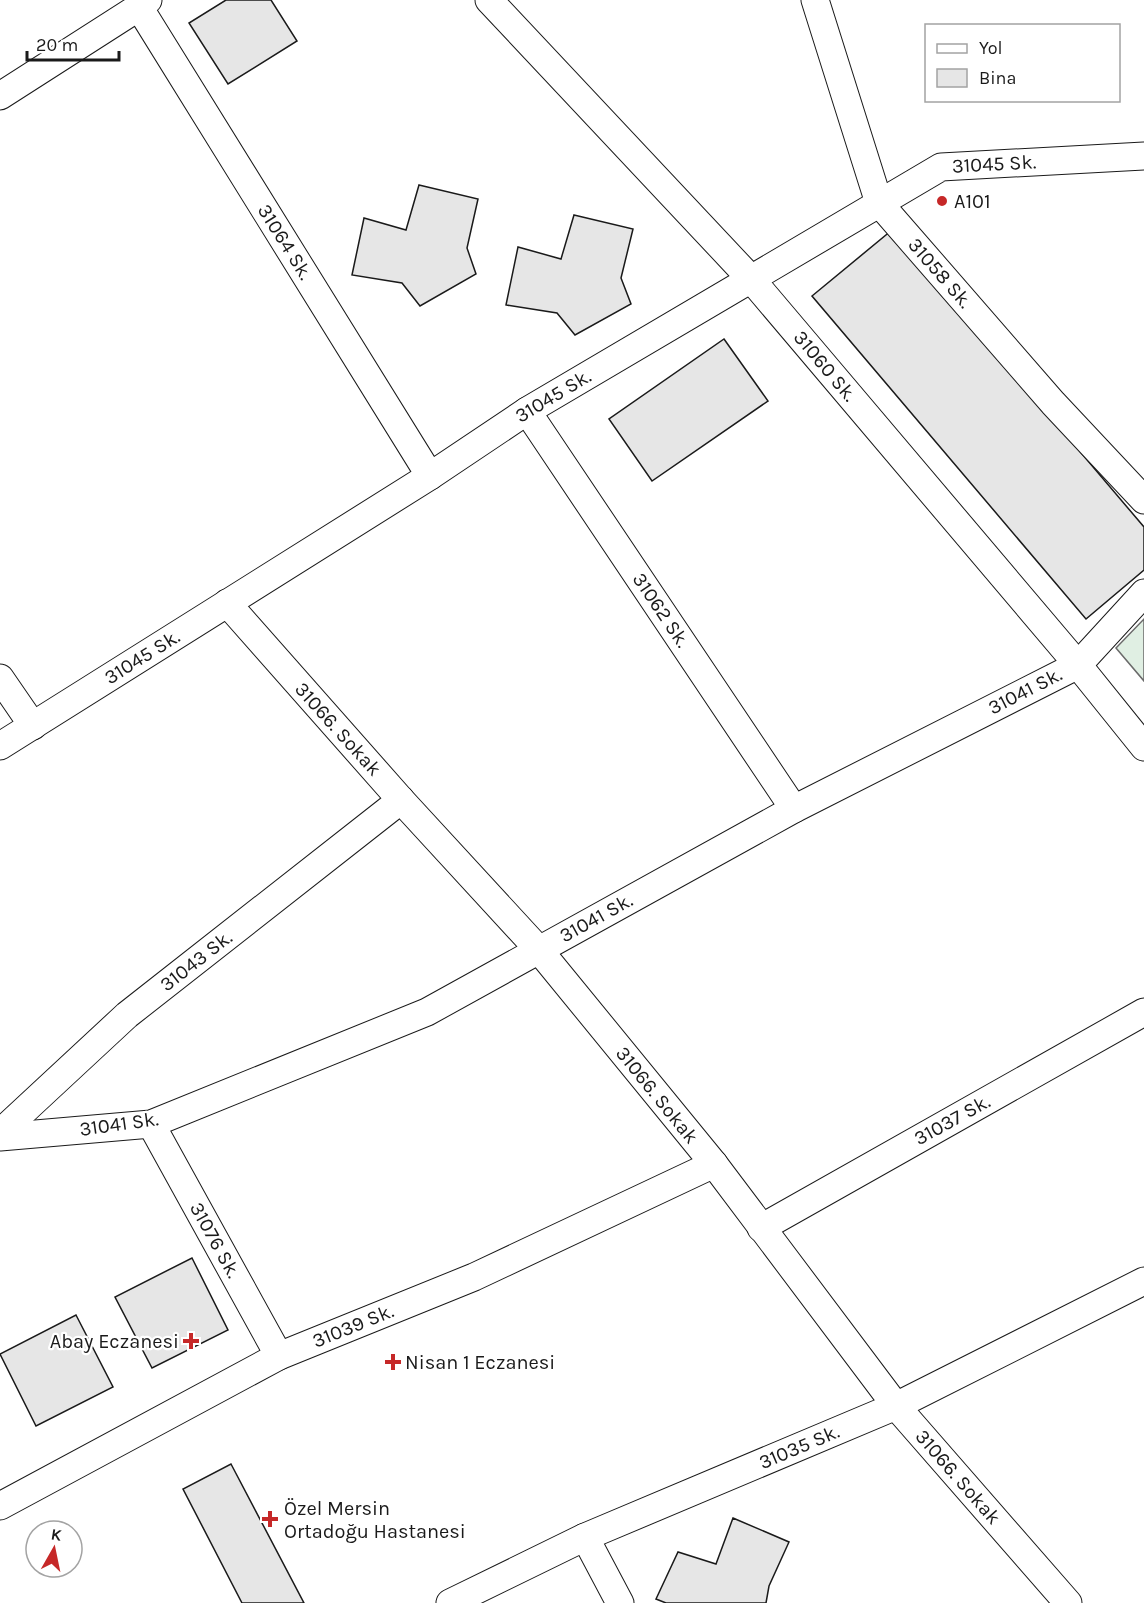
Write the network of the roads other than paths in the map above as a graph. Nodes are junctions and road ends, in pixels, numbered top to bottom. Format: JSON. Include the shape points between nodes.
{"nodes":[{"id":1,"x":489,"y":0,"type":"edge"},
{"id":2,"x":815,"y":0,"type":"edge"},
{"id":3,"x":144,"y":4,"type":"edge"},
{"id":4,"x":0,"y":96,"type":"edge"},
{"id":5,"x":1144,"y":156,"type":"edge"},
{"id":6,"x":879,"y":202,"type":"junction"},
{"id":7,"x":751,"y":279,"type":"junction"},
{"id":8,"x":527,"y":411,"type":"junction"},
{"id":9,"x":430,"y":476,"type":"junction"},
{"id":10,"x":1144,"y":500,"type":"edge"},
{"id":11,"x":1144,"y":593,"type":"edge"},
{"id":12,"x":227,"y":603,"type":"junction"},
{"id":13,"x":1077,"y":665,"type":"junction"},
{"id":14,"x":0,"y":678,"type":"edge"},
{"id":15,"x":33,"y":726,"type":"junction"},
{"id":16,"x":0,"y":746,"type":"edge"},
{"id":17,"x":1144,"y":747,"type":"edge"},
{"id":18,"x":401,"y":800,"type":"junction"},
{"id":19,"x":794,"y":809,"type":"junction"},
{"id":20,"x":539,"y":950,"type":"junction"},
{"id":21,"x":1144,"y":1012,"type":"edge"},
{"id":22,"x":151,"y":1124,"type":"junction"},
{"id":23,"x":0,"y":1135,"type":"edge"},
{"id":24,"x":714,"y":1164,"type":"junction"},
{"id":25,"x":761,"y":1228,"type":"junction"},
{"id":26,"x":1144,"y":1281,"type":"edge"},
{"id":27,"x":279,"y":1356,"type":"junction"},
{"id":28,"x":896,"y":1406,"type":"junction"},
{"id":29,"x":0,"y":1506,"type":"edge"},
{"id":30,"x":585,"y":1537,"type":"junction"},
{"id":31,"x":450,"y":1603,"type":"edge"},
{"id":32,"x":620,"y":1603,"type":"edge"},
{"id":33,"x":1068,"y":1603,"type":"edge"}],
"edges":[{"from":1,"to":7,"type":"street","name":"31060 Sk."},
{"from":2,"to":6,"type":"street","name":"31058 Sk."},
{"from":3,"to":4,"type":"street"},
{"from":3,"to":9,"type":"street","name":"31064 Sk."},
{"from":5,"to":6,"type":"street","name":"31045 Sk.","via":[[941,167]]},
{"from":6,"to":7,"type":"street","name":"31045 Sk."},
{"from":6,"to":10,"type":"street","name":"31058 Sk.","via":[[1053,403]]},
{"from":7,"to":8,"type":"street","name":"31045 Sk."},
{"from":7,"to":13,"type":"street","name":"31060 Sk."},
{"from":8,"to":9,"type":"street","name":"31045 Sk."},
{"from":8,"to":19,"type":"street","name":"31062 Sk."},
{"from":9,"to":12,"type":"street","name":"31045 Sk."},
{"from":11,"to":13,"type":"street","name":"31041 Sk."},
{"from":12,"to":15,"type":"street","name":"31045 Sk."},
{"from":12,"to":18,"type":"street","name":"31066. Sokak"},
{"from":13,"to":17,"type":"street","name":"31060 Sk."},
{"from":13,"to":19,"type":"street","name":"31041 Sk."},
{"from":14,"to":15,"type":"street"},
{"from":15,"to":16,"type":"street","name":"31045 Sk."},
{"from":18,"to":20,"type":"street","name":"31066. Sokak"},
{"from":18,"to":23,"type":"street","name":"31043 Sk.","via":[[126,1016]]},
{"from":19,"to":20,"type":"street","name":"31041 Sk."},
{"from":20,"to":22,"type":"street","name":"31041 Sk.","via":[[427,1012]]},
{"from":20,"to":24,"type":"street","name":"31066. Sokak"},
{"from":21,"to":25,"type":"street","name":"31037 Sk."},
{"from":22,"to":23,"type":"street","name":"31041 Sk."},
{"from":22,"to":27,"type":"street","name":"31076 Sk."},
{"from":24,"to":25,"type":"street","name":"31066. Sokak"},
{"from":24,"to":27,"type":"street","name":"31039 Sk.","via":[[474,1277]]},
{"from":25,"to":28,"type":"street","name":"31066. Sokak"},
{"from":26,"to":28,"type":"street","name":"31035 Sk."},
{"from":27,"to":29,"type":"street","name":"31039 Sk."},
{"from":28,"to":30,"type":"street","name":"31035 Sk."},
{"from":28,"to":33,"type":"street","name":"31066. Sokak"},
{"from":30,"to":31,"type":"street","name":"31035 Sk."},
{"from":30,"to":32,"type":"street"}]}
